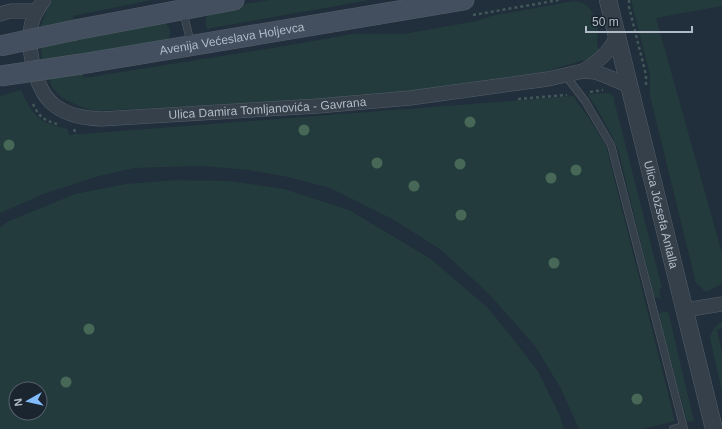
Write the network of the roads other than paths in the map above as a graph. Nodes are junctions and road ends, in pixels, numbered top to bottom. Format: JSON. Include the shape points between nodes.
{"nodes":[{"id":1,"x":234,"y":0,"type":"edge"},
{"id":2,"x":608,"y":0,"type":"edge"},
{"id":3,"x":40,"y":5,"type":"edge"},
{"id":4,"x":466,"y":8,"type":"edge"},
{"id":5,"x":182,"y":10,"type":"junction"},
{"id":6,"x":0,"y":14,"type":"edge"},
{"id":7,"x":617,"y":34,"type":"junction"},
{"id":8,"x":0,"y":46,"type":"edge"},
{"id":9,"x":191,"y":46,"type":"junction"},
{"id":10,"x":583,"y":72,"type":"junction"},
{"id":11,"x":0,"y":76,"type":"edge"},
{"id":12,"x":566,"y":76,"type":"junction"},
{"id":13,"x":630,"y":86,"type":"junction"},
{"id":14,"x":722,"y":304,"type":"edge"},
{"id":15,"x":685,"y":310,"type":"junction"},
{"id":16,"x":683,"y":428,"type":"edge"},
{"id":17,"x":673,"y":429,"type":"edge"},
{"id":18,"x":714,"y":429,"type":"edge"}],
"edges":[{"from":1,"to":5,"type":"main road"},
{"from":2,"to":7,"type":"street","name":"Ulica Józsefa Antalla"},
{"from":3,"to":6,"type":"street","name":"Ulica Damira Tomljanovića - Gavrana"},
{"from":3,"to":12,"type":"street","name":"Ulica Damira Tomljanovića - Gavrana","via":[[32,23],[31,47],[40,88],[54,105],[66,113],[82,117],[101,119],[318,106],[457,92]]},
{"from":4,"to":9,"type":"main road","name":"Avenija Većeslava Holjevca"},
{"from":5,"to":8,"type":"main road","bridge":true},
{"from":5,"to":9,"type":"lane"},
{"from":7,"to":10,"type":"street","name":"Ulica Damira Tomljanovića - Gavrana","via":[[607,52]]},
{"from":7,"to":13,"type":"street","name":"Ulica Józsefa Antalla"},
{"from":9,"to":11,"type":"main road","name":"Avenija Većeslava Holjevca","bridge":true},
{"from":10,"to":12,"type":"street","name":"Ulica Damira Tomljanovića - Gavrana"},
{"from":10,"to":13,"type":"street","name":"Ulica Damira Tomljanovića - Gavrana","via":[[595,72]]},
{"from":12,"to":16,"type":"lane","via":[[586,101],[610,145]]},
{"from":13,"to":15,"type":"street","name":"Ulica Józsefa Antalla"},
{"from":14,"to":15,"type":"street"},
{"from":15,"to":18,"type":"street","name":"Ulica Józsefa Antalla"},
{"from":16,"to":17,"type":"lane"}]}
